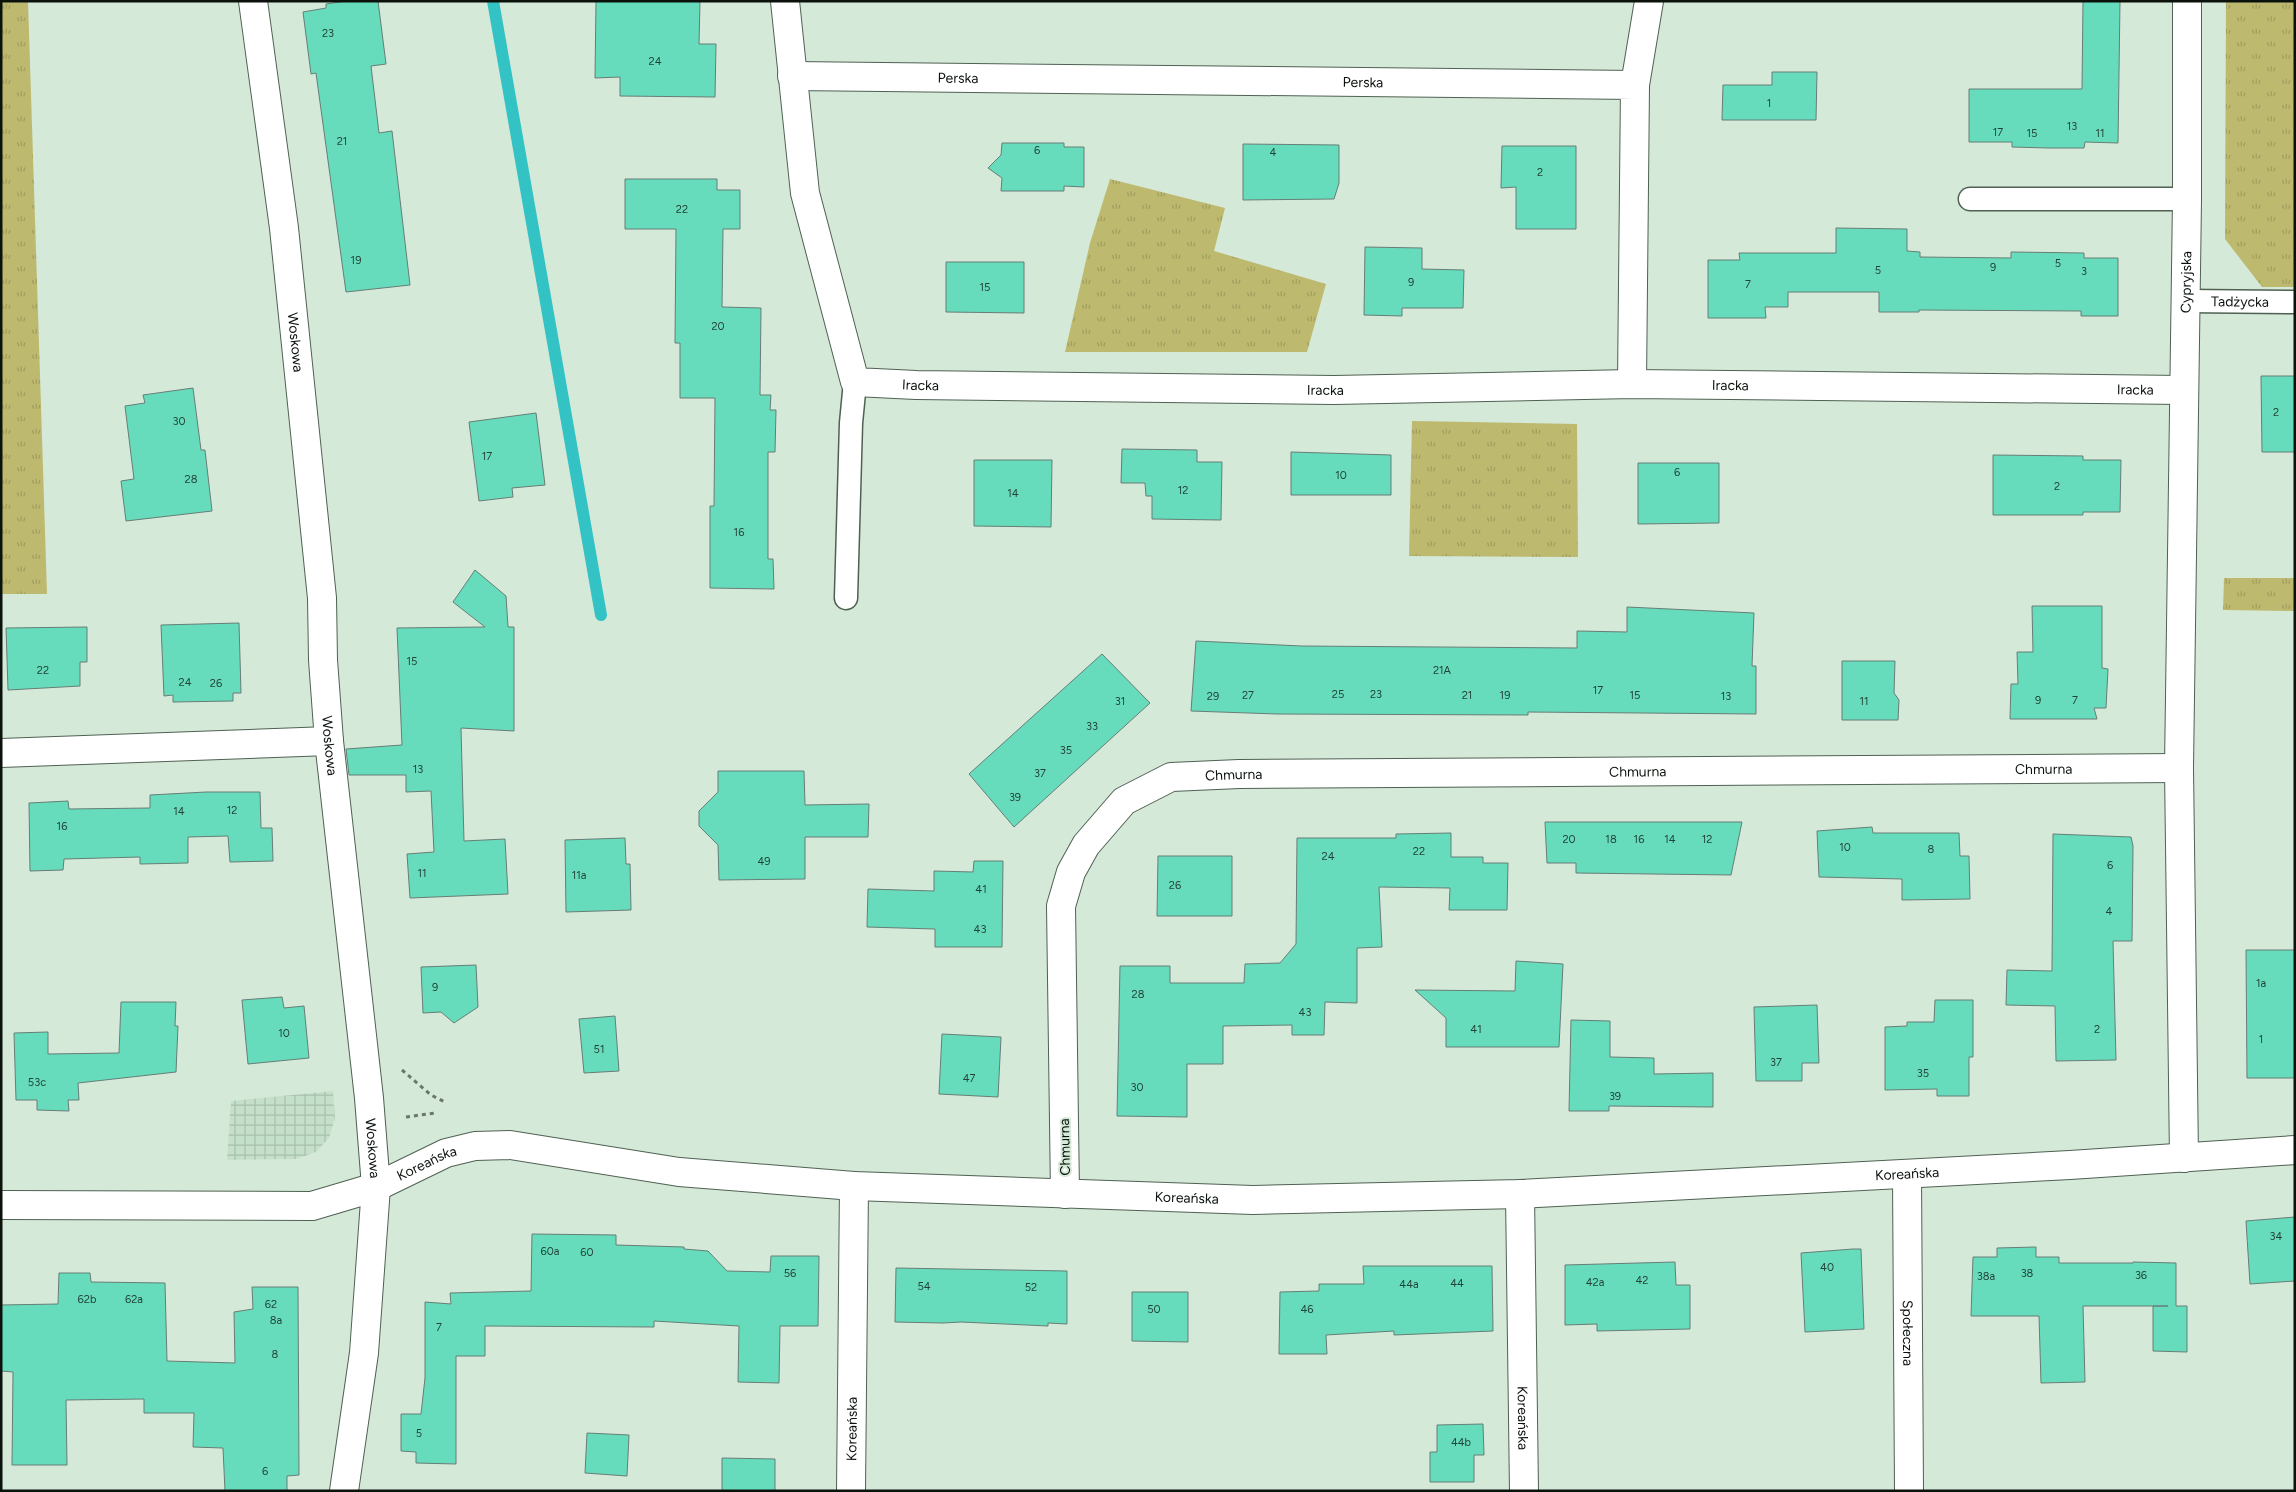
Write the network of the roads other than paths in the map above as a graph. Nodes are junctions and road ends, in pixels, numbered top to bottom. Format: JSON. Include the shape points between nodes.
{"nodes":[{"id":1,"x":253,"y":1,"type":"edge"},
{"id":2,"x":784,"y":1,"type":"edge"},
{"id":3,"x":1649,"y":1,"type":"edge"},
{"id":4,"x":2187,"y":1,"type":"edge"},
{"id":5,"x":792,"y":76,"type":"junction"},
{"id":6,"x":1635,"y":85,"type":"junction"},
{"id":7,"x":1970,"y":199,"type":"dead end"},
{"id":8,"x":2187,"y":199,"type":"junction"},
{"id":9,"x":2185,"y":301,"type":"junction"},
{"id":10,"x":2295,"y":302,"type":"edge"},
{"id":11,"x":855,"y":382,"type":"junction"},
{"id":12,"x":1632,"y":384,"type":"junction"},
{"id":13,"x":2183,"y":390,"type":"junction"},
{"id":14,"x":846,"y":598,"type":"dead end"},
{"id":15,"x":329,"y":741,"type":"junction"},
{"id":16,"x":1,"y":753,"type":"edge"},
{"id":17,"x":2179,"y":768,"type":"junction"},
{"id":18,"x":2295,"y":1150,"type":"edge"},
{"id":19,"x":2184,"y":1158,"type":"junction"},
{"id":20,"x":1907,"y":1174,"type":"junction"},
{"id":21,"x":854,"y":1186,"type":"junction"},
{"id":22,"x":376,"y":1187,"type":"junction"},
{"id":23,"x":1065,"y":1194,"type":"junction"},
{"id":24,"x":1520,"y":1194,"type":"junction"},
{"id":25,"x":1,"y":1205,"type":"edge"},
{"id":26,"x":344,"y":1491,"type":"edge"},
{"id":27,"x":851,"y":1491,"type":"edge"},
{"id":28,"x":1524,"y":1491,"type":"edge"},
{"id":29,"x":1909,"y":1491,"type":"edge"}],
"edges":[{"from":1,"to":15,"type":"street","name":"Woskowa","via":[[284,228],[321,588]]},
{"from":2,"to":5,"type":"street"},
{"from":3,"to":6,"type":"street"},
{"from":4,"to":8,"type":"street","name":"Cypryjska"},
{"from":5,"to":6,"type":"street","name":"Perska"},
{"from":5,"to":11,"type":"street","via":[[805,193]]},
{"from":6,"to":12,"type":"street"},
{"from":7,"to":8,"type":"lane"},
{"from":8,"to":9,"type":"street","name":"Cypryjska"},
{"from":9,"to":10,"type":"lane","name":"Tadżycka"},
{"from":9,"to":13,"type":"street","name":"Cypryjska"},
{"from":11,"to":12,"type":"street","name":"Iracka","via":[[1334,390]]},
{"from":11,"to":14,"type":"lane"},
{"from":12,"to":13,"type":"street","name":"Iracka"},
{"from":13,"to":17,"type":"street","name":"Cypryjska"},
{"from":15,"to":16,"type":"street"},
{"from":15,"to":22,"type":"street","name":"Woskowa"},
{"from":17,"to":19,"type":"street"},
{"from":17,"to":23,"type":"street","name":"Chmurna","via":[[1171,777],[1124,801],[1086,845],[1072,872],[1061,906]]},
{"from":18,"to":19,"type":"street","name":"Koreańska"},
{"from":19,"to":20,"type":"street","name":"Koreańska"},
{"from":20,"to":24,"type":"street","name":"Koreańska"},
{"from":20,"to":29,"type":"street","name":"Społeczna"},
{"from":21,"to":22,"type":"street","name":"Koreańska","via":[[679,1172],[510,1145],[475,1146],[446,1154]]},
{"from":21,"to":23,"type":"street","name":"Koreańska"},
{"from":21,"to":27,"type":"street","name":"Koreańska"},
{"from":22,"to":25,"type":"street","name":"Koreańska","via":[[312,1206]]},
{"from":22,"to":26,"type":"street","name":"Woskowa","via":[[364,1353]]},
{"from":23,"to":24,"type":"street","name":"Koreańska","via":[[1253,1200]]},
{"from":24,"to":28,"type":"street","name":"Koreańska"}]}
